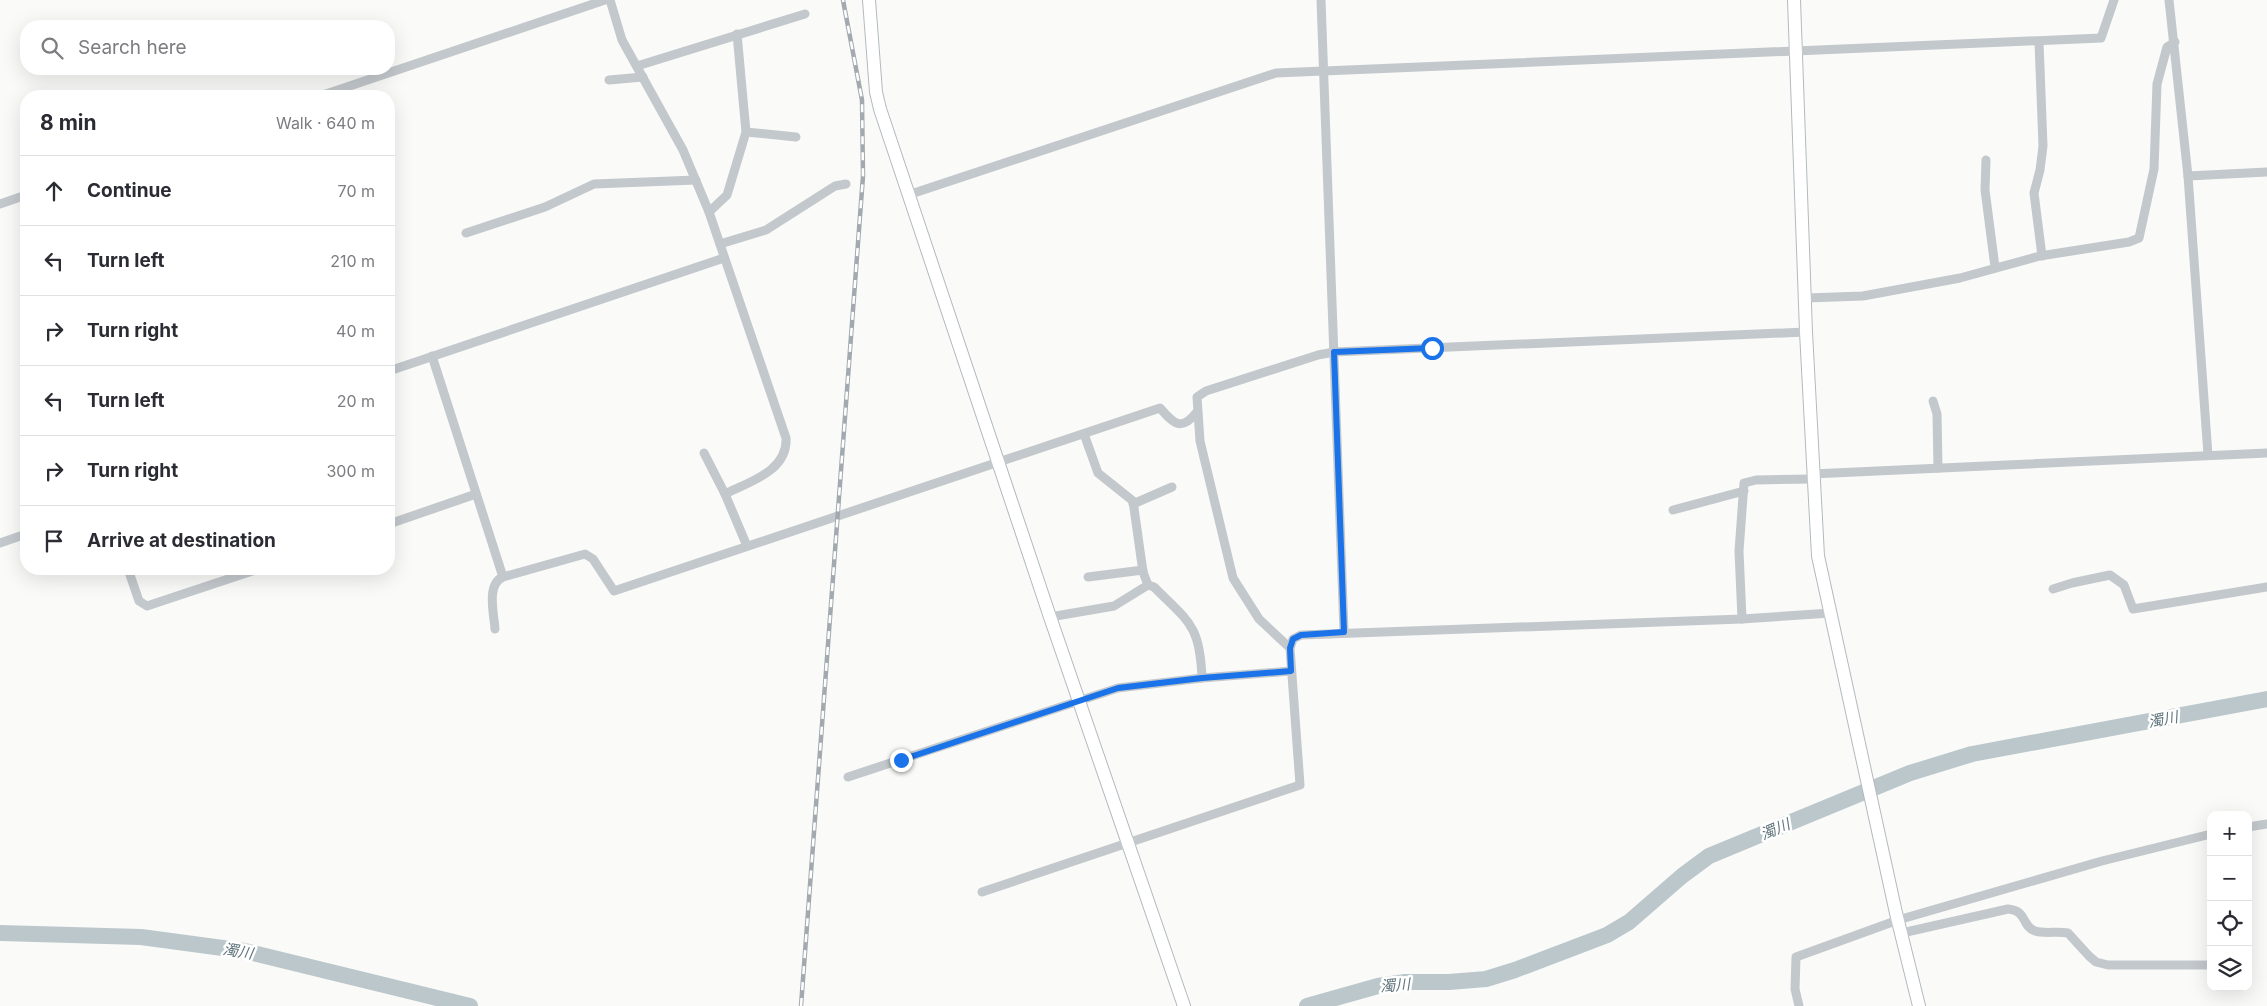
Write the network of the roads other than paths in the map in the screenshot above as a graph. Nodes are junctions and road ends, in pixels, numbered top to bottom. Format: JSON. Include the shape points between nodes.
{"nodes":[{"id":1,"x":605,"y":0,"type":"edge"},
{"id":2,"x":610,"y":0,"type":"edge"},
{"id":3,"x":869,"y":0,"type":"edge"},
{"id":4,"x":1321,"y":0,"type":"edge"},
{"id":5,"x":1794,"y":0,"type":"edge"},
{"id":6,"x":2114,"y":0,"type":"edge"},
{"id":7,"x":2169,"y":0,"type":"edge"},
{"id":8,"x":805,"y":14,"type":"dead end"},
{"id":9,"x":737,"y":34,"type":"junction"},
{"id":10,"x":2039,"y":42,"type":"junction"},
{"id":11,"x":2175,"y":42,"type":"junction"},
{"id":12,"x":1796,"y":51,"type":"junction"},
{"id":13,"x":636,"y":66,"type":"junction"},
{"id":14,"x":395,"y":71,"type":"edge"},
{"id":15,"x":1322,"y":71,"type":"junction"},
{"id":16,"x":382,"y":75,"type":"edge"},
{"id":17,"x":643,"y":77,"type":"junction"},
{"id":18,"x":610,"y":80,"type":"dead end"},
{"id":19,"x":338,"y":90,"type":"edge"},
{"id":20,"x":746,"y":132,"type":"junction"},
{"id":21,"x":796,"y":137,"type":"dead end"},
{"id":22,"x":1986,"y":160,"type":"dead end"},
{"id":23,"x":2267,"y":172,"type":"edge"},
{"id":24,"x":2188,"y":176,"type":"junction"},
{"id":25,"x":696,"y":180,"type":"junction"},
{"id":26,"x":846,"y":184,"type":"dead end"},
{"id":27,"x":908,"y":195,"type":"junction"},
{"id":28,"x":20,"y":197,"type":"edge"},
{"id":29,"x":0,"y":204,"type":"edge"},
{"id":30,"x":709,"y":212,"type":"junction"},
{"id":31,"x":466,"y":233,"type":"dead end"},
{"id":32,"x":720,"y":244,"type":"junction"},
{"id":33,"x":2042,"y":256,"type":"junction"},
{"id":34,"x":724,"y":258,"type":"junction"},
{"id":35,"x":1995,"y":267,"type":"junction"},
{"id":36,"x":1806,"y":298,"type":"junction"},
{"id":37,"x":1806,"y":332,"type":"junction"},
{"id":38,"x":1334,"y":352,"type":"junction"},
{"id":39,"x":432,"y":356,"type":"junction"},
{"id":40,"x":395,"y":369,"type":"edge"},
{"id":41,"x":1933,"y":401,"type":"dead end"},
{"id":42,"x":1196,"y":413,"type":"junction"},
{"id":43,"x":1084,"y":434,"type":"junction"},
{"id":44,"x":704,"y":453,"type":"dead end"},
{"id":45,"x":2267,"y":453,"type":"edge"},
{"id":46,"x":2208,"y":455,"type":"junction"},
{"id":47,"x":998,"y":462,"type":"junction"},
{"id":48,"x":1938,"y":468,"type":"junction"},
{"id":49,"x":1812,"y":477,"type":"junction"},
{"id":50,"x":1172,"y":487,"type":"dead end"},
{"id":51,"x":1744,"y":491,"type":"junction"},
{"id":52,"x":476,"y":494,"type":"junction"},
{"id":53,"x":725,"y":494,"type":"junction"},
{"id":54,"x":1133,"y":504,"type":"junction"},
{"id":55,"x":1673,"y":510,"type":"dead end"},
{"id":56,"x":395,"y":522,"type":"edge"},
{"id":57,"x":20,"y":536,"type":"edge"},
{"id":58,"x":0,"y":543,"type":"edge"},
{"id":59,"x":747,"y":546,"type":"junction"},
{"id":60,"x":1143,"y":570,"type":"junction"},
{"id":61,"x":130,"y":575,"type":"edge"},
{"id":62,"x":240,"y":575,"type":"edge"},
{"id":63,"x":503,"y":577,"type":"junction"},
{"id":64,"x":1088,"y":577,"type":"dead end"},
{"id":65,"x":1148,"y":585,"type":"junction"},
{"id":66,"x":2267,"y":587,"type":"edge"},
{"id":67,"x":2053,"y":589,"type":"dead end"},
{"id":68,"x":1831,"y":613,"type":"junction"},
{"id":69,"x":1050,"y":617,"type":"junction"},
{"id":70,"x":1742,"y":619,"type":"junction"},
{"id":71,"x":495,"y":629,"type":"dead end"},
{"id":72,"x":1344,"y":632,"type":"junction"},
{"id":73,"x":1290,"y":648,"type":"junction"},
{"id":74,"x":1291,"y":671,"type":"junction"},
{"id":75,"x":1202,"y":678,"type":"junction"},
{"id":76,"x":1080,"y":702,"type":"junction"},
{"id":77,"x":848,"y":777,"type":"dead end"},
{"id":78,"x":2267,"y":824,"type":"edge"},
{"id":79,"x":2252,"y":826,"type":"edge"},
{"id":80,"x":2207,"y":835,"type":"edge"},
{"id":81,"x":1127,"y":842,"type":"junction"},
{"id":82,"x":982,"y":892,"type":"dead end"},
{"id":83,"x":1897,"y":916,"type":"junction"},
{"id":84,"x":1902,"y":933,"type":"junction"},
{"id":85,"x":2207,"y":965,"type":"edge"},
{"id":86,"x":1184,"y":1006,"type":"edge"},
{"id":87,"x":1799,"y":1006,"type":"edge"},
{"id":88,"x":1919,"y":1006,"type":"edge"}],
"edges":[{"from":1,"to":14,"type":"street"},
{"from":2,"to":13,"type":"street","via":[[618,30]]},
{"from":3,"to":27,"type":"street","via":[[876,92]]},
{"from":4,"to":15,"type":"street"},
{"from":5,"to":12,"type":"street"},
{"from":6,"to":10,"type":"street","via":[[2102,38]]},
{"from":7,"to":11,"type":"street"},
{"from":8,"to":9,"type":"street"},
{"from":9,"to":13,"type":"street"},
{"from":9,"to":20,"type":"street"},
{"from":10,"to":12,"type":"street"},
{"from":10,"to":33,"type":"street","via":[[2043,146],[2034,193]]},
{"from":11,"to":24,"type":"street"},
{"from":11,"to":33,"type":"street","via":[[2166,47],[2157,84],[2154,168],[2139,238]]},
{"from":12,"to":15,"type":"street"},
{"from":12,"to":36,"type":"street"},
{"from":13,"to":17,"type":"street"},
{"from":15,"to":27,"type":"street","via":[[1276,72]]},
{"from":15,"to":38,"type":"street"},
{"from":16,"to":19,"type":"street"},
{"from":17,"to":18,"type":"street"},
{"from":17,"to":25,"type":"street"},
{"from":20,"to":21,"type":"street"},
{"from":20,"to":30,"type":"street","via":[[727,195]]},
{"from":22,"to":35,"type":"street","via":[[1985,190]]},
{"from":23,"to":24,"type":"street"},
{"from":24,"to":46,"type":"street"},
{"from":25,"to":30,"type":"street"},
{"from":25,"to":31,"type":"street","via":[[594,184],[545,206]]},
{"from":26,"to":32,"type":"street","via":[[835,186],[761,232]]},
{"from":27,"to":47,"type":"street"},
{"from":28,"to":29,"type":"street"},
{"from":30,"to":32,"type":"street"},
{"from":32,"to":34,"type":"street"},
{"from":33,"to":35,"type":"street"},
{"from":34,"to":39,"type":"street"},
{"from":34,"to":53,"type":"street","via":[[787,446],[782,459],[770,471]]},
{"from":35,"to":36,"type":"street","via":[[1960,278],[1863,296]]},
{"from":36,"to":37,"type":"street"},
{"from":37,"to":38,"type":"street"},
{"from":37,"to":49,"type":"street"},
{"from":38,"to":42,"type":"street","via":[[1206,392],[1197,397]]},
{"from":38,"to":72,"type":"street"},
{"from":39,"to":40,"type":"street"},
{"from":39,"to":52,"type":"street"},
{"from":41,"to":48,"type":"street"},
{"from":42,"to":43,"type":"street","via":[[1190,421],[1180,424],[1172,422],[1160,408]]},
{"from":42,"to":73,"type":"street","via":[[1211,495],[1233,578],[1259,619]]},
{"from":43,"to":47,"type":"street"},
{"from":43,"to":54,"type":"street","via":[[1098,473],[1129,497]]},
{"from":44,"to":53,"type":"street"},
{"from":45,"to":46,"type":"street"},
{"from":46,"to":48,"type":"street"},
{"from":47,"to":59,"type":"street"},
{"from":47,"to":69,"type":"street"},
{"from":48,"to":49,"type":"street"},
{"from":49,"to":51,"type":"street","via":[[1746,481]]},
{"from":49,"to":68,"type":"street","via":[[1818,556]]},
{"from":50,"to":54,"type":"street"},
{"from":51,"to":55,"type":"street"},
{"from":51,"to":70,"type":"street","via":[[1740,551]]},
{"from":52,"to":56,"type":"street"},
{"from":52,"to":63,"type":"street"},
{"from":53,"to":59,"type":"street"},
{"from":54,"to":60,"type":"street"},
{"from":57,"to":58,"type":"street"},
{"from":59,"to":63,"type":"street","via":[[614,591],[593,559],[585,554]]},
{"from":60,"to":64,"type":"street"},
{"from":60,"to":65,"type":"street"},
{"from":61,"to":62,"type":"street","via":[[139,601],[147,606]]},
{"from":63,"to":71,"type":"street","via":[[495,582],[493,589]]},
{"from":65,"to":69,"type":"street","via":[[1114,606]]},
{"from":65,"to":75,"type":"street","via":[[1192,624],[1197,636]]},
{"from":66,"to":67,"type":"street","via":[[2133,609],[2124,585],[2110,575]]},
{"from":68,"to":70,"type":"street"},
{"from":68,"to":83,"type":"street"},
{"from":69,"to":76,"type":"street"},
{"from":70,"to":72,"type":"street"},
{"from":72,"to":73,"type":"street","via":[[1301,635],[1293,639]]},
{"from":73,"to":74,"type":"street"},
{"from":74,"to":75,"type":"street"},
{"from":74,"to":81,"type":"street","via":[[1300,785]]},
{"from":75,"to":76,"type":"street","via":[[1127,686]]},
{"from":76,"to":77,"type":"street"},
{"from":76,"to":81,"type":"street"},
{"from":78,"to":79,"type":"street"},
{"from":80,"to":83,"type":"street"},
{"from":81,"to":82,"type":"street"},
{"from":81,"to":86,"type":"street"},
{"from":83,"to":84,"type":"street"},
{"from":83,"to":87,"type":"street","via":[[1796,957],[1795,989]]},
{"from":84,"to":85,"type":"street","via":[[2008,909],[2017,910],[2035,931],[2068,933],[2096,962],[2108,965]]},
{"from":84,"to":88,"type":"street"}]}
